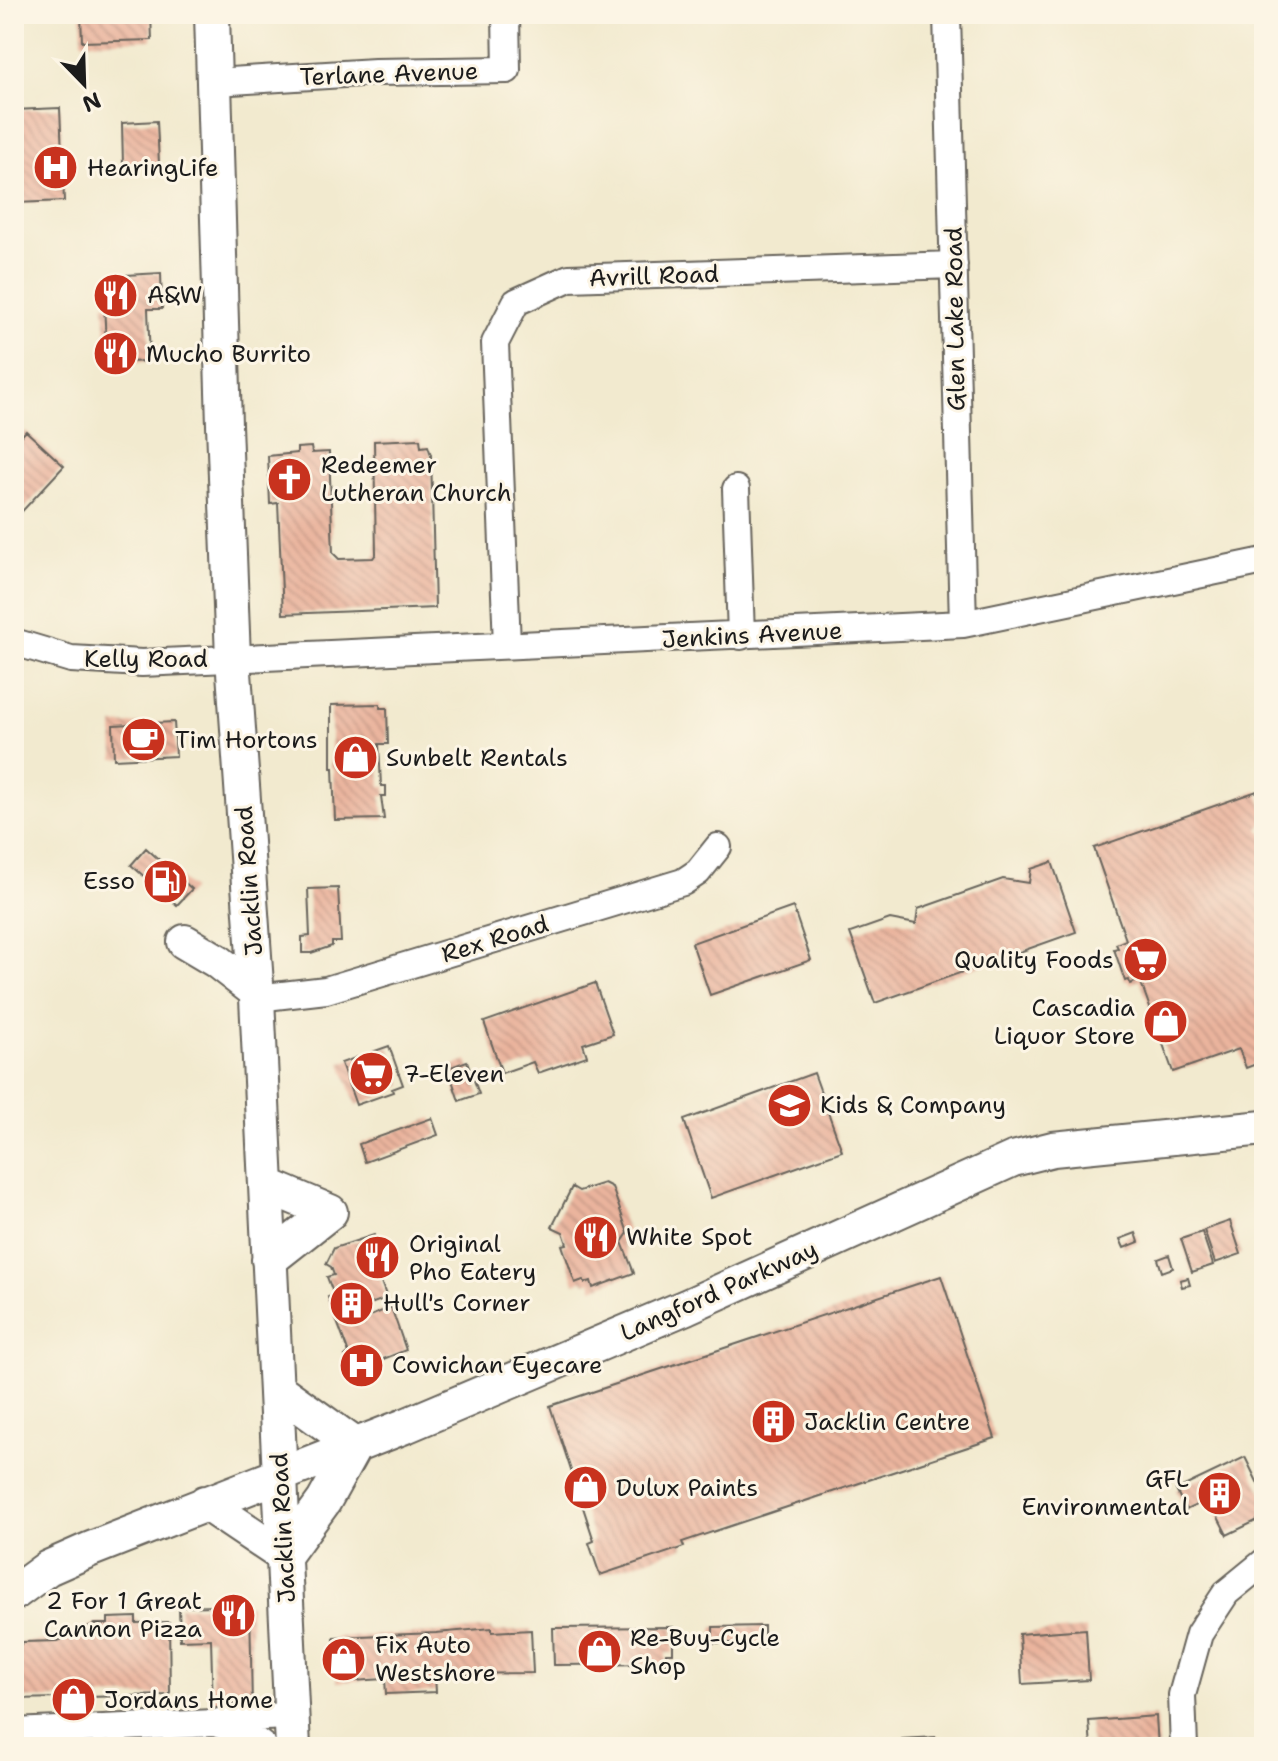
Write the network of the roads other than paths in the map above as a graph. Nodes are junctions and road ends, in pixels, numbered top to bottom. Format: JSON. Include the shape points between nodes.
{"nodes":[{"id":1,"x":212,"y":14,"type":"edge"},
{"id":2,"x":506,"y":14,"type":"edge"},
{"id":3,"x":947,"y":14,"type":"edge"},
{"id":4,"x":215,"y":82,"type":"junction"},
{"id":5,"x":954,"y":265,"type":"junction"},
{"id":6,"x":736,"y":489,"type":"dead end"},
{"id":7,"x":1264,"y":561,"type":"edge"},
{"id":8,"x":963,"y":624,"type":"junction"},
{"id":9,"x":741,"y":636,"type":"junction"},
{"id":10,"x":14,"y":642,"type":"edge"},
{"id":11,"x":507,"y":645,"type":"junction"},
{"id":12,"x":233,"y":658,"type":"junction"},
{"id":13,"x":718,"y":847,"type":"dead end"},
{"id":14,"x":251,"y":924,"type":"junction"},
{"id":15,"x":257,"y":995,"type":"junction"},
{"id":16,"x":1264,"y":1128,"type":"edge"},
{"id":17,"x":266,"y":1185,"type":"junction"},
{"id":18,"x":269,"y":1260,"type":"junction"},
{"id":19,"x":277,"y":1389,"type":"junction"},
{"id":20,"x":355,"y":1445,"type":"junction"},
{"id":21,"x":280,"y":1474,"type":"junction"},
{"id":22,"x":205,"y":1503,"type":"junction"},
{"id":23,"x":284,"y":1556,"type":"junction"},
{"id":24,"x":1264,"y":1562,"type":"edge"},
{"id":25,"x":14,"y":1593,"type":"edge"},
{"id":26,"x":215,"y":1723,"type":"junction"},
{"id":27,"x":292,"y":1731,"type":"edge"},
{"id":28,"x":14,"y":1732,"type":"edge"},
{"id":29,"x":264,"y":1747,"type":"edge"},
{"id":30,"x":1184,"y":1747,"type":"edge"}],
"edges":[{"from":1,"to":4,"type":"main road","name":"Jacklin Road"},
{"from":2,"to":4,"type":"street","name":"Terlane Avenue","via":[[507,70]]},
{"from":3,"to":5,"type":"street","name":"Glen Lake Road"},
{"from":4,"to":12,"type":"main road","name":"Jacklin Road"},
{"from":5,"to":8,"type":"street","name":"Glen Lake Road"},
{"from":5,"to":11,"type":"street","name":"Avrill Road","via":[[569,278],[516,302],[495,343]]},
{"from":6,"to":9,"type":"street"},
{"from":7,"to":8,"type":"street","name":"Jenkins Avenue"},
{"from":8,"to":9,"type":"street","name":"Jenkins Avenue"},
{"from":9,"to":11,"type":"street","name":"Jenkins Avenue"},
{"from":10,"to":12,"type":"street","name":"Kelly Road","via":[[71,659],[142,663]]},
{"from":11,"to":12,"type":"street","name":"Jenkins Avenue"},
{"from":12,"to":14,"type":"main road","name":"Jacklin Road"},
{"from":13,"to":15,"type":"street","name":"Rex Road","via":[[683,882],[326,990]]},
{"from":14,"to":15,"type":"main road","name":"Jacklin Road"},
{"from":14,"to":15,"type":"main road","via":[[185,942]]},
{"from":15,"to":17,"type":"main road","name":"Jacklin Road"},
{"from":16,"to":20,"type":"main road","name":"Langford Parkway","via":[[1053,1149],[1013,1159],[686,1307]]},
{"from":17,"to":18,"type":"main road","name":"Jacklin Road"},
{"from":17,"to":18,"type":"main road","via":[[330,1212]]},
{"from":18,"to":19,"type":"main road","name":"Jacklin Road"},
{"from":19,"to":20,"type":"main road"},
{"from":19,"to":21,"type":"main road","name":"Jacklin Road"},
{"from":20,"to":21,"type":"main road","name":"Langford Parkway"},
{"from":20,"to":23,"type":"main road","via":[[324,1501]]},
{"from":21,"to":22,"type":"main road","name":"Langford Parkway"},
{"from":21,"to":23,"type":"main road","name":"Jacklin Road"},
{"from":22,"to":23,"type":"main road"},
{"from":22,"to":25,"type":"main road","name":"Langford Parkway","via":[[48,1568]]},
{"from":23,"to":27,"type":"main road","name":"Jacklin Road"},
{"from":24,"to":30,"type":"street","via":[[1226,1593],[1199,1634],[1182,1695]]},
{"from":26,"to":27,"type":"street","via":[[235,1718]]},
{"from":26,"to":28,"type":"street"},
{"from":26,"to":29,"type":"street","via":[[246,1733]]}]}
